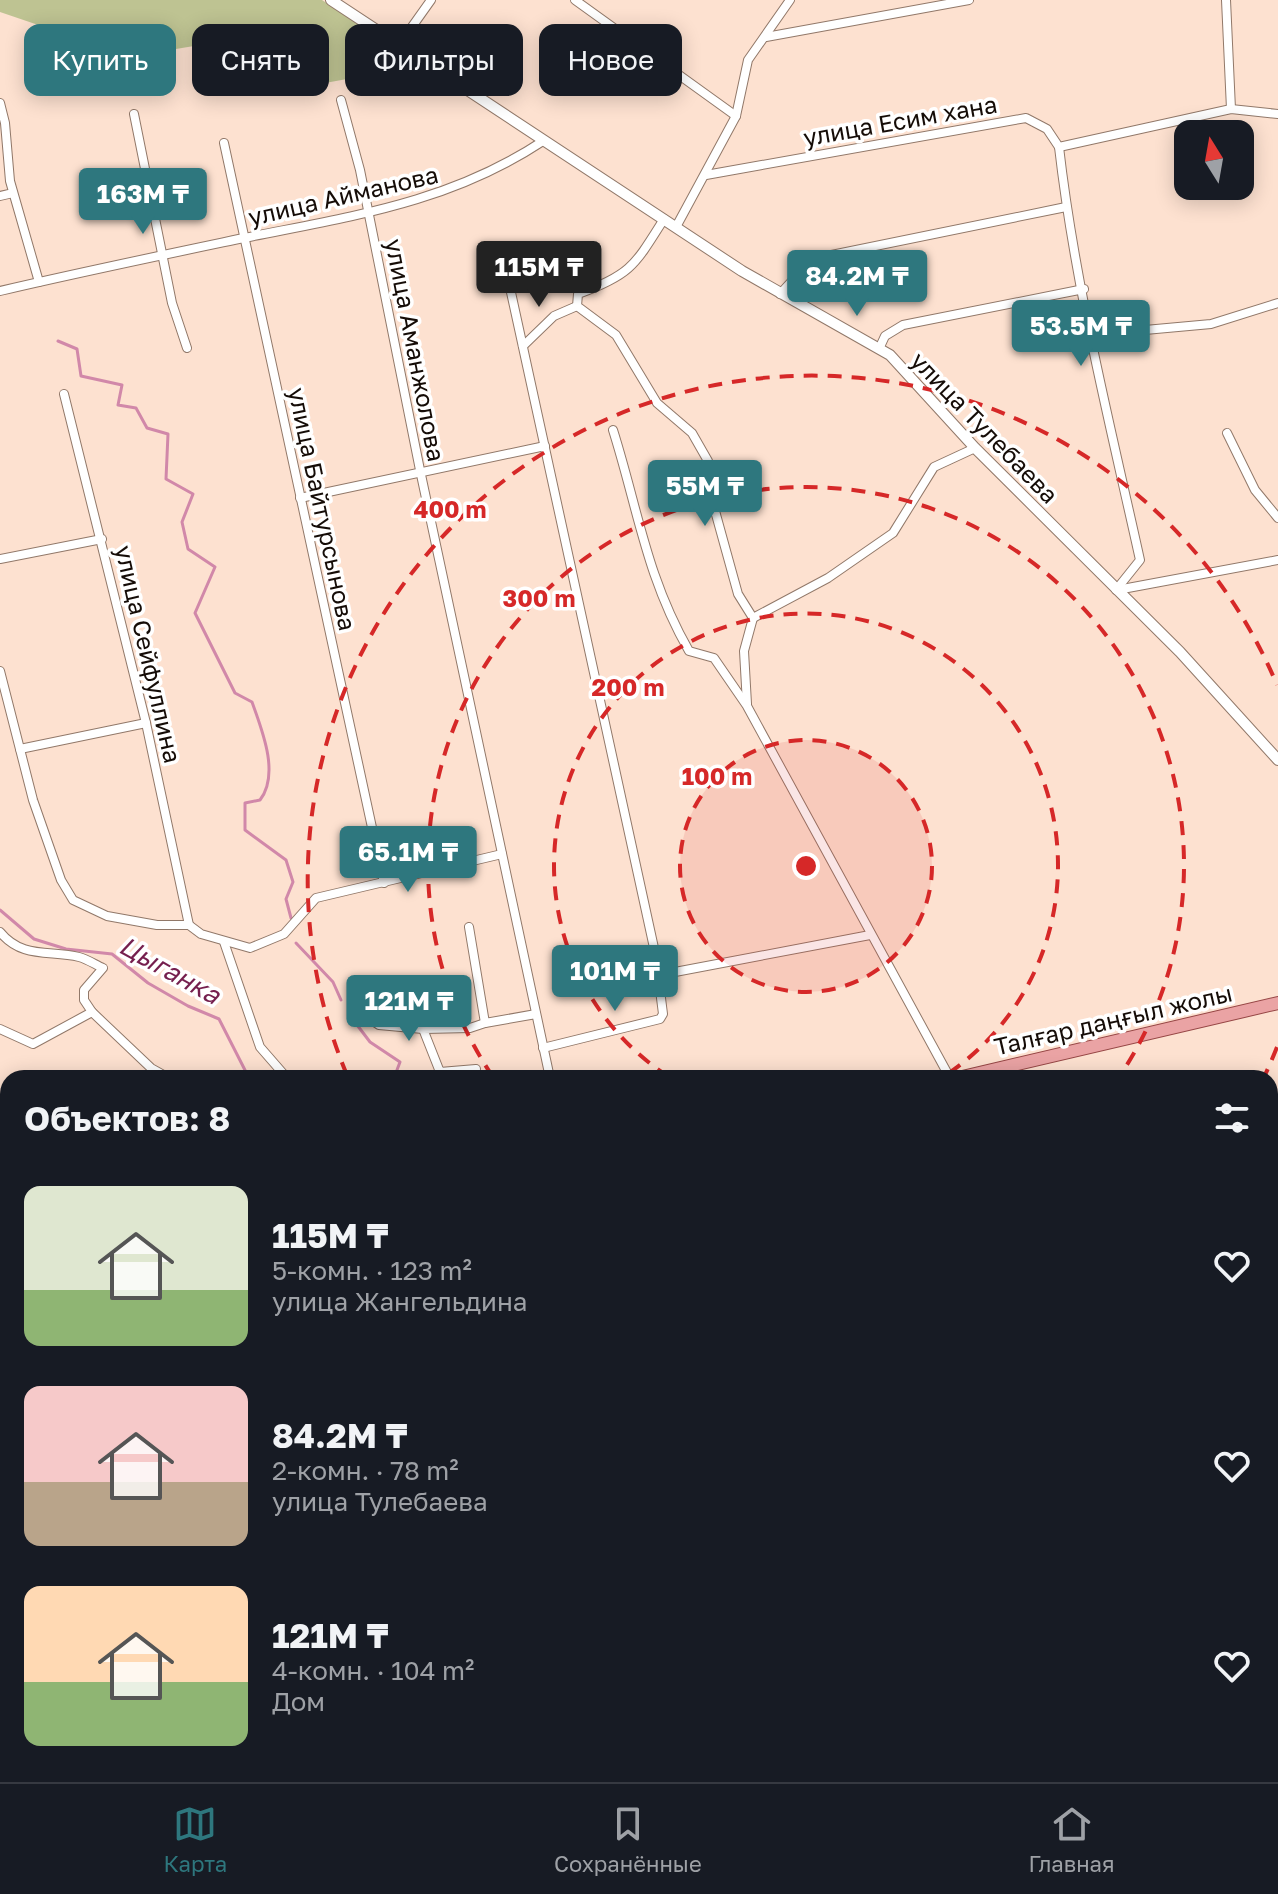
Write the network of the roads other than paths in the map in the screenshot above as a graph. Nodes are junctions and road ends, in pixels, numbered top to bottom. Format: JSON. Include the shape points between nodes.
{"nodes":[{"id":1,"x":331,"y":0,"type":"edge"},
{"id":2,"x":431,"y":0,"type":"edge"},
{"id":3,"x":575,"y":0,"type":"edge"},
{"id":4,"x":790,"y":0,"type":"edge"},
{"id":5,"x":969,"y":0,"type":"edge"},
{"id":6,"x":1226,"y":0,"type":"edge"},
{"id":7,"x":367,"y":24,"type":"edge"},
{"id":8,"x":414,"y":24,"type":"edge"},
{"id":9,"x":766,"y":37,"type":"junction"},
{"id":10,"x":476,"y":96,"type":"edge"},
{"id":11,"x":341,"y":100,"type":"dead end"},
{"id":12,"x":0,"y":103,"type":"edge"},
{"id":13,"x":1231,"y":109,"type":"junction"},
{"id":14,"x":134,"y":114,"type":"dead end"},
{"id":15,"x":1278,"y":114,"type":"edge"},
{"id":16,"x":736,"y":116,"type":"junction"},
{"id":17,"x":3,"y":138,"type":"edge"},
{"id":18,"x":543,"y":141,"type":"junction"},
{"id":19,"x":224,"y":143,"type":"dead end"},
{"id":20,"x":1059,"y":147,"type":"junction"},
{"id":21,"x":706,"y":175,"type":"junction"},
{"id":22,"x":13,"y":193,"type":"junction"},
{"id":23,"x":0,"y":196,"type":"edge"},
{"id":24,"x":1066,"y":207,"type":"junction"},
{"id":25,"x":369,"y":214,"type":"junction"},
{"id":26,"x":664,"y":219,"type":"junction"},
{"id":27,"x":676,"y":227,"type":"junction"},
{"id":28,"x":244,"y":238,"type":"junction"},
{"id":29,"x":164,"y":256,"type":"junction"},
{"id":30,"x":507,"y":274,"type":"dead end"},
{"id":31,"x":39,"y":282,"type":"junction"},
{"id":32,"x":1084,"y":289,"type":"junction"},
{"id":33,"x":0,"y":291,"type":"edge"},
{"id":34,"x":780,"y":294,"type":"junction"},
{"id":35,"x":1278,"y":303,"type":"edge"},
{"id":36,"x":577,"y":306,"type":"junction"},
{"id":37,"x":1090,"y":335,"type":"junction"},
{"id":38,"x":523,"y":346,"type":"junction"},
{"id":39,"x":187,"y":348,"type":"dead end"},
{"id":40,"x":879,"y":349,"type":"junction"},
{"id":41,"x":64,"y":394,"type":"dead end"},
{"id":42,"x":613,"y":430,"type":"dead end"},
{"id":43,"x":1227,"y":433,"type":"dead end"},
{"id":44,"x":545,"y":446,"type":"junction"},
{"id":45,"x":975,"y":448,"type":"junction"},
{"id":46,"x":420,"y":470,"type":"junction"},
{"id":47,"x":300,"y":498,"type":"junction"},
{"id":48,"x":1278,"y":518,"type":"edge"},
{"id":49,"x":102,"y":539,"type":"junction"},
{"id":50,"x":0,"y":559,"type":"edge"},
{"id":51,"x":1278,"y":560,"type":"edge"},
{"id":52,"x":1116,"y":590,"type":"junction"},
{"id":53,"x":753,"y":618,"type":"junction"},
{"id":54,"x":0,"y":671,"type":"edge"},
{"id":55,"x":747,"y":706,"type":"junction"},
{"id":56,"x":146,"y":723,"type":"junction"},
{"id":57,"x":20,"y":749,"type":"junction"},
{"id":58,"x":1278,"y":760,"type":"edge"},
{"id":59,"x":502,"y":854,"type":"junction"},
{"id":60,"x":384,"y":883,"type":"junction"},
{"id":61,"x":189,"y":925,"type":"junction"},
{"id":62,"x":469,"y":927,"type":"dead end"},
{"id":63,"x":0,"y":932,"type":"edge"},
{"id":64,"x":870,"y":935,"type":"junction"},
{"id":65,"x":224,"y":942,"type":"junction"},
{"id":66,"x":656,"y":957,"type":"junction"},
{"id":67,"x":1278,"y":1003,"type":"edge"},
{"id":68,"x":92,"y":1012,"type":"junction"},
{"id":69,"x":360,"y":1012,"type":"dead end"},
{"id":70,"x":536,"y":1014,"type":"junction"},
{"id":71,"x":485,"y":1023,"type":"junction"},
{"id":72,"x":0,"y":1029,"type":"edge"},
{"id":73,"x":423,"y":1029,"type":"junction"},
{"id":74,"x":543,"y":1048,"type":"junction"},
{"id":75,"x":476,"y":1069,"type":"dead end"},
{"id":76,"x":155,"y":1070,"type":"edge"},
{"id":77,"x":280,"y":1070,"type":"edge"},
{"id":78,"x":439,"y":1070,"type":"edge"},
{"id":79,"x":464,"y":1070,"type":"edge"},
{"id":80,"x":548,"y":1070,"type":"edge"},
{"id":81,"x":946,"y":1070,"type":"edge"},
{"id":82,"x":992,"y":1070,"type":"edge"}],
"edges":[{"from":1,"to":7,"type":"street","name":"улица Тулебаева"},
{"from":2,"to":8,"type":"street"},
{"from":3,"to":16,"type":"street"},
{"from":4,"to":9,"type":"street"},
{"from":5,"to":9,"type":"street"},
{"from":6,"to":13,"type":"street"},
{"from":9,"to":16,"type":"street","via":[[748,60]]},
{"from":10,"to":18,"type":"street","name":"улица Тулебаева"},
{"from":11,"to":25,"type":"street","name":"улица Аманжолова"},
{"from":12,"to":17,"type":"street"},
{"from":13,"to":15,"type":"street"},
{"from":13,"to":20,"type":"street"},
{"from":14,"to":29,"type":"street"},
{"from":16,"to":21,"type":"street"},
{"from":17,"to":22,"type":"street"},
{"from":18,"to":25,"type":"street","name":"улица Айманова","via":[[473,181]]},
{"from":18,"to":26,"type":"street","name":"улица Тулебаева"},
{"from":19,"to":28,"type":"street","name":"улица Байтурсынова"},
{"from":20,"to":21,"type":"street","name":"улица Есим хана","via":[[1047,129],[1026,118]]},
{"from":20,"to":24,"type":"street"},
{"from":21,"to":27,"type":"street"},
{"from":22,"to":23,"type":"street"},
{"from":22,"to":31,"type":"street"},
{"from":24,"to":32,"type":"street"},
{"from":24,"to":34,"type":"street","via":[[812,259]]},
{"from":25,"to":28,"type":"street","name":"улица Айманова"},
{"from":25,"to":46,"type":"street","name":"улица Аманжолова"},
{"from":26,"to":27,"type":"street","name":"улица Тулебаева"},
{"from":26,"to":36,"type":"street","via":[[635,265],[617,280],[578,294]]},
{"from":27,"to":34,"type":"street","name":"улица Тулебаева"},
{"from":28,"to":29,"type":"street","name":"улица Айманова"},
{"from":28,"to":47,"type":"street","name":"улица Байтурсынова"},
{"from":29,"to":31,"type":"street","name":"улица Айманова"},
{"from":29,"to":39,"type":"street"},
{"from":30,"to":38,"type":"street"},
{"from":31,"to":33,"type":"street","name":"улица Айманова"},
{"from":32,"to":37,"type":"street"},
{"from":32,"to":40,"type":"street","via":[[903,325],[885,336]]},
{"from":34,"to":40,"type":"street","name":"улица Тулебаева"},
{"from":35,"to":37,"type":"street","via":[[1211,324]]},
{"from":36,"to":38,"type":"street","via":[[554,316]]},
{"from":36,"to":53,"type":"street","via":[[616,335],[657,403],[692,433],[703,452],[738,594]]},
{"from":37,"to":52,"type":"street","via":[[1140,560]]},
{"from":38,"to":44,"type":"street"},
{"from":40,"to":45,"type":"street","name":"улица Тулебаева"},
{"from":41,"to":49,"type":"street","name":"улица Сейфуллина"},
{"from":42,"to":55,"type":"street","via":[[650,571],[672,622],[689,651],[714,658]]},
{"from":43,"to":48,"type":"street","via":[[1255,490]]},
{"from":44,"to":46,"type":"street"},
{"from":44,"to":66,"type":"street"},
{"from":45,"to":52,"type":"street","name":"улица Тулебаева"},
{"from":45,"to":53,"type":"street","via":[[934,467],[893,533],[828,578]]},
{"from":46,"to":47,"type":"street"},
{"from":46,"to":59,"type":"street","name":"улица Аманжолова"},
{"from":47,"to":60,"type":"street","name":"улица Байтурсынова"},
{"from":49,"to":50,"type":"street"},
{"from":49,"to":56,"type":"street","name":"улица Сейфуллина"},
{"from":51,"to":52,"type":"street"},
{"from":52,"to":58,"type":"street","name":"улица Тулебаева"},
{"from":53,"to":55,"type":"street","via":[[744,651]]},
{"from":54,"to":57,"type":"street"},
{"from":55,"to":64,"type":"street"},
{"from":56,"to":57,"type":"street"},
{"from":56,"to":61,"type":"street","name":"улица Сейфуллина"},
{"from":57,"to":61,"type":"street","via":[[45,838],[73,900],[127,921]]},
{"from":59,"to":60,"type":"street"},
{"from":59,"to":70,"type":"street","name":"улица Аманжолова"},
{"from":60,"to":65,"type":"street","via":[[316,898],[284,934],[264,944],[250,948]]},
{"from":61,"to":65,"type":"street"},
{"from":62,"to":71,"type":"street"},
{"from":63,"to":68,"type":"street","via":[[10,945],[43,955],[79,957],[103,968],[84,990]]},
{"from":64,"to":66,"type":"street","via":[[675,972],[663,968]]},
{"from":64,"to":81,"type":"street"},
{"from":65,"to":77,"type":"street","via":[[260,1047]]},
{"from":66,"to":74,"type":"street","via":[[660,1019]]},
{"from":67,"to":82,"type":"main road","name":"Талғар даңғыл жолы"},
{"from":68,"to":72,"type":"street","via":[[41,1043],[26,1043]]},
{"from":68,"to":76,"type":"street"},
{"from":69,"to":73,"type":"street","via":[[379,1025]]},
{"from":70,"to":71,"type":"street"},
{"from":70,"to":74,"type":"street","name":"улица Аманжолова"},
{"from":71,"to":73,"type":"street"},
{"from":73,"to":78,"type":"street"},
{"from":74,"to":80,"type":"street","name":"улица Аманжолова"},
{"from":75,"to":79,"type":"street"}]}
